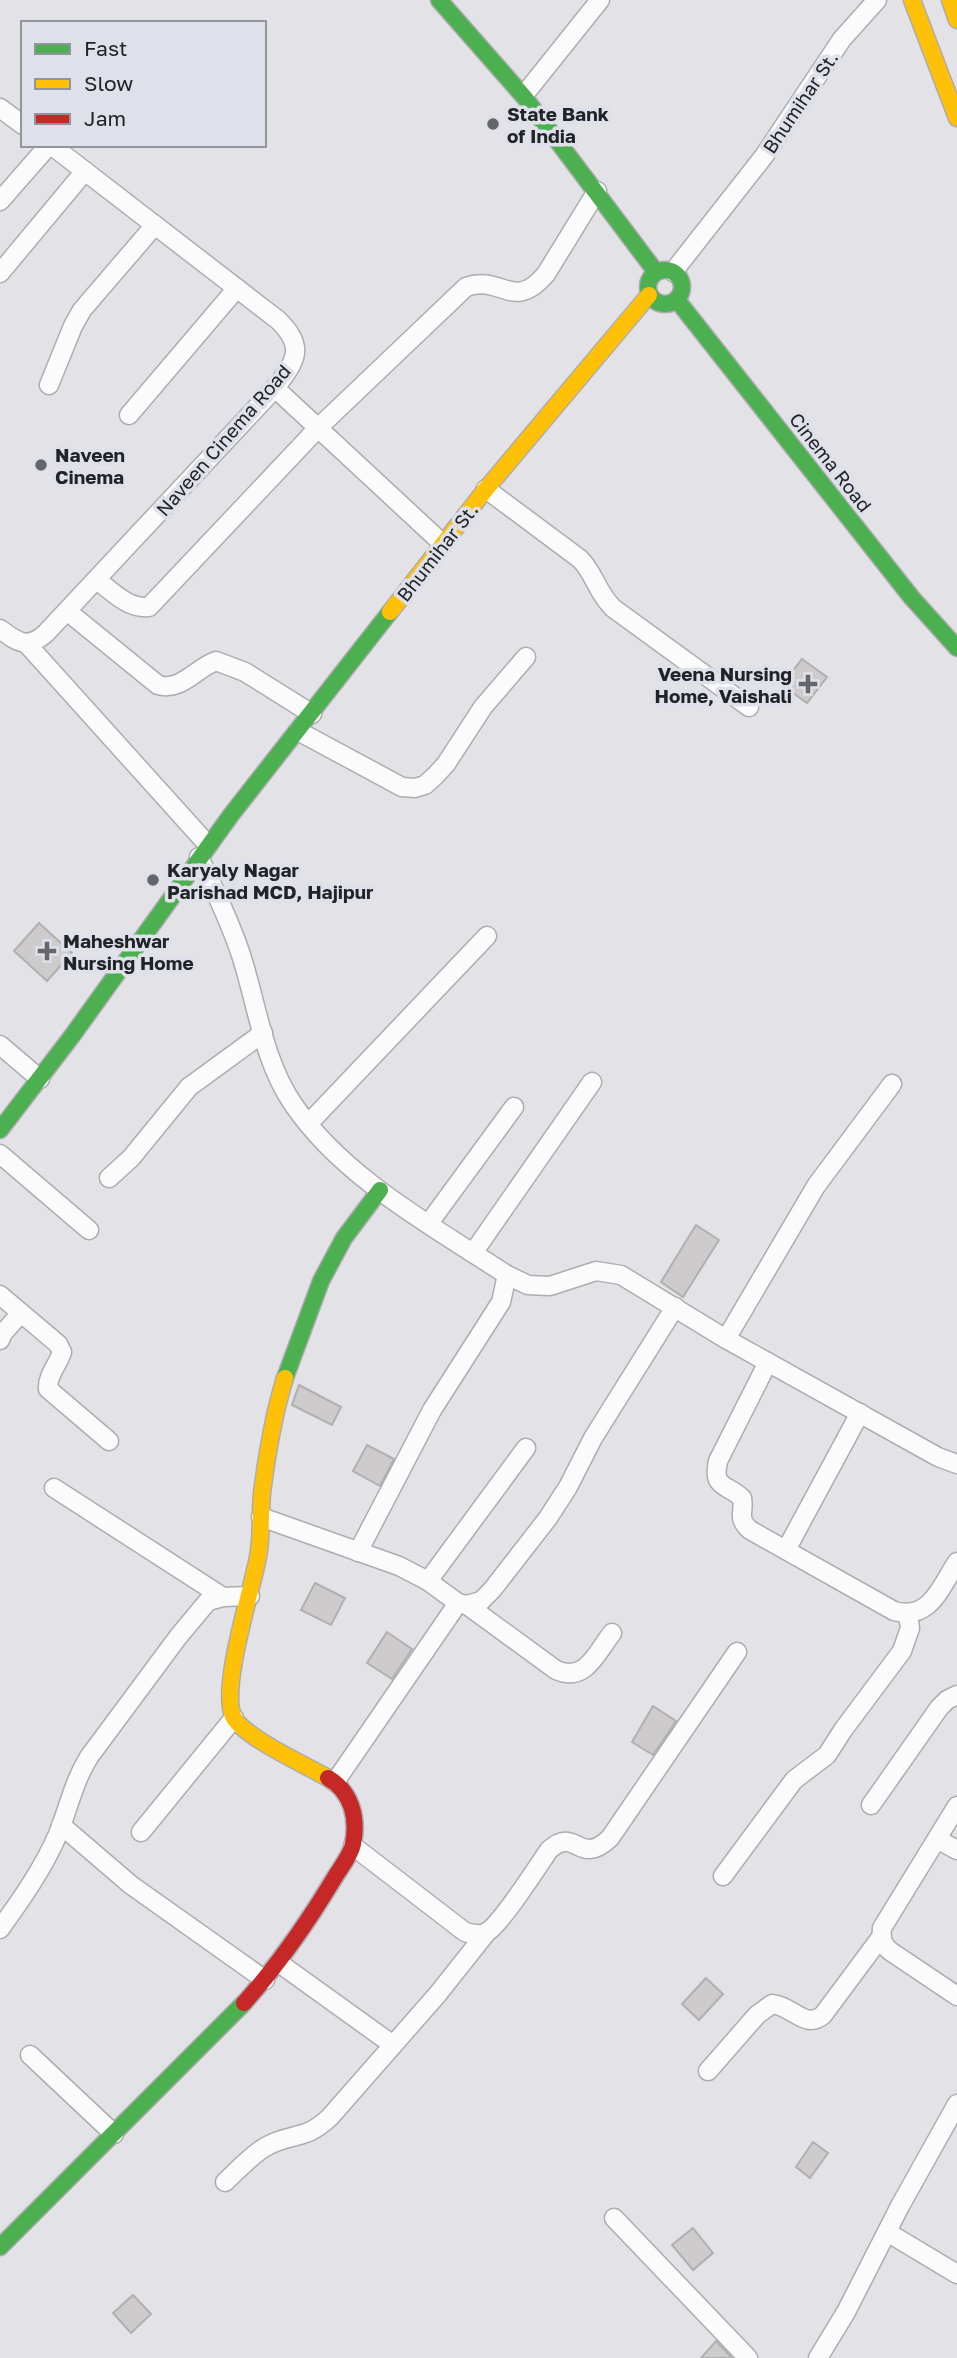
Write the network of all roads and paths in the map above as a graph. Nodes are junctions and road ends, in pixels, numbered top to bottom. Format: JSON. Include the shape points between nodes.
{"nodes":[{"id":1,"x":439,"y":0,"type":"edge"},
{"id":2,"x":600,"y":0,"type":"edge"},
{"id":3,"x":877,"y":0,"type":"edge"},
{"id":4,"x":912,"y":0,"type":"edge"},
{"id":5,"x":950,"y":0,"type":"edge"},
{"id":6,"x":957,"y":20,"type":"edge"},
{"id":7,"x":524,"y":95,"type":"junction"},
{"id":8,"x":0,"y":108,"type":"edge"},
{"id":9,"x":957,"y":118,"type":"edge"},
{"id":10,"x":21,"y":124,"type":"edge"},
{"id":11,"x":48,"y":147,"type":"edge"},
{"id":12,"x":53,"y":147,"type":"edge"},
{"id":13,"x":85,"y":171,"type":"junction"},
{"id":14,"x":597,"y":191,"type":"junction"},
{"id":15,"x":0,"y":201,"type":"edge"},
{"id":16,"x":155,"y":225,"type":"junction"},
{"id":17,"x":664,"y":272,"type":"junction"},
{"id":18,"x":0,"y":273,"type":"edge"},
{"id":19,"x":237,"y":288,"type":"junction"},
{"id":20,"x":649,"y":295,"type":"junction"},
{"id":21,"x":677,"y":300,"type":"junction"},
{"id":22,"x":49,"y":385,"type":"dead end"},
{"id":23,"x":275,"y":388,"type":"junction"},
{"id":24,"x":129,"y":415,"type":"dead end"},
{"id":25,"x":319,"y":427,"type":"junction"},
{"id":26,"x":486,"y":489,"type":"junction"},
{"id":27,"x":443,"y":544,"type":"junction"},
{"id":28,"x":97,"y":580,"type":"junction"},
{"id":29,"x":67,"y":611,"type":"junction"},
{"id":30,"x":0,"y":629,"type":"edge"},
{"id":31,"x":32,"y":642,"type":"junction"},
{"id":32,"x":957,"y":648,"type":"edge"},
{"id":33,"x":526,"y":657,"type":"dead end"},
{"id":34,"x":749,"y":707,"type":"dead end"},
{"id":35,"x":312,"y":714,"type":"junction"},
{"id":36,"x":298,"y":731,"type":"junction"},
{"id":37,"x":203,"y":851,"type":"junction"},
{"id":38,"x":487,"y":936,"type":"dead end"},
{"id":39,"x":263,"y":1033,"type":"junction"},
{"id":40,"x":0,"y":1045,"type":"edge"},
{"id":41,"x":40,"y":1079,"type":"junction"},
{"id":42,"x":592,"y":1082,"type":"dead end"},
{"id":43,"x":892,"y":1084,"type":"dead end"},
{"id":44,"x":514,"y":1107,"type":"dead end"},
{"id":45,"x":309,"y":1123,"type":"junction"},
{"id":46,"x":0,"y":1130,"type":"edge"},
{"id":47,"x":0,"y":1154,"type":"edge"},
{"id":48,"x":108,"y":1178,"type":"dead end"},
{"id":49,"x":380,"y":1190,"type":"junction"},
{"id":50,"x":429,"y":1223,"type":"junction"},
{"id":51,"x":89,"y":1230,"type":"dead end"},
{"id":52,"x":473,"y":1253,"type":"junction"},
{"id":53,"x":507,"y":1275,"type":"junction"},
{"id":54,"x":0,"y":1295,"type":"edge"},
{"id":55,"x":675,"y":1307,"type":"junction"},
{"id":56,"x":21,"y":1313,"type":"junction"},
{"id":57,"x":726,"y":1339,"type":"junction"},
{"id":58,"x":0,"y":1340,"type":"edge"},
{"id":59,"x":768,"y":1362,"type":"junction"},
{"id":60,"x":860,"y":1413,"type":"junction"},
{"id":61,"x":109,"y":1441,"type":"dead end"},
{"id":62,"x":526,"y":1448,"type":"dead end"},
{"id":63,"x":957,"y":1464,"type":"edge"},
{"id":64,"x":54,"y":1488,"type":"dead end"},
{"id":65,"x":261,"y":1517,"type":"junction"},
{"id":66,"x":786,"y":1550,"type":"junction"},
{"id":67,"x":358,"y":1552,"type":"junction"},
{"id":68,"x":957,"y":1562,"type":"edge"},
{"id":69,"x":428,"y":1581,"type":"junction"},
{"id":70,"x":250,"y":1596,"type":"junction"},
{"id":71,"x":223,"y":1597,"type":"junction"},
{"id":72,"x":463,"y":1604,"type":"junction"},
{"id":73,"x":908,"y":1615,"type":"junction"},
{"id":74,"x":612,"y":1633,"type":"dead end"},
{"id":75,"x":737,"y":1652,"type":"dead end"},
{"id":76,"x":957,"y":1695,"type":"edge"},
{"id":77,"x":234,"y":1717,"type":"junction"},
{"id":78,"x":335,"y":1782,"type":"junction"},
{"id":79,"x":871,"y":1805,"type":"dead end"},
{"id":80,"x":957,"y":1806,"type":"edge"},
{"id":81,"x":61,"y":1825,"type":"junction"},
{"id":82,"x":141,"y":1832,"type":"dead end"},
{"id":83,"x":937,"y":1839,"type":"junction"},
{"id":84,"x":353,"y":1846,"type":"junction"},
{"id":85,"x":957,"y":1850,"type":"edge"},
{"id":86,"x":723,"y":1876,"type":"dead end"},
{"id":87,"x":0,"y":1928,"type":"edge"},
{"id":88,"x":487,"y":1932,"type":"junction"},
{"id":89,"x":881,"y":1937,"type":"junction"},
{"id":90,"x":279,"y":1963,"type":"junction"},
{"id":91,"x":265,"y":1980,"type":"junction"},
{"id":92,"x":957,"y":1996,"type":"edge"},
{"id":93,"x":393,"y":2045,"type":"junction"},
{"id":94,"x":30,"y":2055,"type":"dead end"},
{"id":95,"x":708,"y":2071,"type":"dead end"},
{"id":96,"x":957,"y":2104,"type":"edge"},
{"id":97,"x":114,"y":2134,"type":"junction"},
{"id":98,"x":225,"y":2182,"type":"dead end"},
{"id":99,"x":614,"y":2218,"type":"dead end"},
{"id":100,"x":887,"y":2232,"type":"junction"},
{"id":101,"x":0,"y":2247,"type":"edge"},
{"id":102,"x":957,"y":2274,"type":"edge"},
{"id":103,"x":748,"y":2358,"type":"edge"},
{"id":104,"x":818,"y":2358,"type":"edge"}],
"edges":[{"from":1,"to":7,"type":"street"},
{"from":2,"to":7,"type":"street"},
{"from":3,"to":17,"type":"street","name":"Bhumihar St.","via":[[842,39],[764,156]]},
{"from":4,"to":9,"type":"street"},
{"from":5,"to":6,"type":"street"},
{"from":7,"to":14,"type":"street"},
{"from":8,"to":10,"type":"street"},
{"from":11,"to":15,"type":"street"},
{"from":12,"to":13,"type":"street","name":"Naveen Cinema Road"},
{"from":13,"to":16,"type":"street","name":"Naveen Cinema Road"},
{"from":13,"to":18,"type":"street"},
{"from":14,"to":17,"type":"street"},
{"from":14,"to":25,"type":"street","via":[[536,286],[526,292],[485,284],[466,287]]},
{"from":16,"to":19,"type":"street","name":"Naveen Cinema Road"},
{"from":16,"to":22,"type":"street","via":[[82,310]]},
{"from":17,"to":20,"type":"street","via":[[647,284]]},
{"from":17,"to":21,"type":"street","via":[[677,275],[682,285]]},
{"from":19,"to":23,"type":"street","name":"Naveen Cinema Road","via":[[292,334],[297,351]]},
{"from":19,"to":24,"type":"street"},
{"from":20,"to":21,"type":"street","via":[[664,305]]},
{"from":20,"to":26,"type":"street","name":"Bhumihar St."},
{"from":21,"to":32,"type":"street","name":"Cinema Road","via":[[912,598]]},
{"from":23,"to":25,"type":"street"},
{"from":23,"to":28,"type":"street","name":"Naveen Cinema Road"},
{"from":25,"to":27,"type":"street"},
{"from":25,"to":28,"type":"street","via":[[149,607],[131,605]]},
{"from":26,"to":27,"type":"street","name":"Bhumihar St."},
{"from":26,"to":34,"type":"street","via":[[590,568],[602,597],[613,608]]},
{"from":27,"to":35,"type":"street","name":"Bhumihar St."},
{"from":28,"to":29,"type":"street","name":"Naveen Cinema Road"},
{"from":29,"to":31,"type":"street","name":"Naveen Cinema Road"},
{"from":29,"to":35,"type":"street","via":[[158,685],[178,686],[216,661],[245,672]]},
{"from":30,"to":31,"type":"street","via":[[13,639]]},
{"from":31,"to":37,"type":"street"},
{"from":33,"to":36,"type":"street","via":[[425,785],[402,787]]},
{"from":35,"to":36,"type":"street","name":"Bhumihar St."},
{"from":36,"to":37,"type":"street","name":"Bhumihar St."},
{"from":37,"to":39,"type":"street","via":[[241,955]]},
{"from":37,"to":41,"type":"street","name":"Bhumihar St."},
{"from":38,"to":45,"type":"street"},
{"from":39,"to":45,"type":"street","via":[[279,1078]]},
{"from":39,"to":48,"type":"street","via":[[188,1087],[131,1158]]},
{"from":40,"to":41,"type":"street"},
{"from":41,"to":46,"type":"street","name":"Bhumihar St."},
{"from":42,"to":52,"type":"street"},
{"from":43,"to":57,"type":"street","via":[[816,1186]]},
{"from":44,"to":50,"type":"street"},
{"from":45,"to":49,"type":"street","via":[[334,1152]]},
{"from":47,"to":51,"type":"street"},
{"from":49,"to":50,"type":"street"},
{"from":49,"to":65,"type":"street","via":[[332,1259],[293,1353],[273,1418]]},
{"from":50,"to":52,"type":"street"},
{"from":52,"to":53,"type":"street"},
{"from":53,"to":55,"type":"street","via":[[528,1285],[550,1286],[596,1270],[621,1275]]},
{"from":53,"to":67,"type":"street","via":[[500,1302],[432,1410]]},
{"from":54,"to":56,"type":"street"},
{"from":55,"to":57,"type":"street"},
{"from":55,"to":72,"type":"street","via":[[548,1518],[492,1590],[481,1601]]},
{"from":56,"to":58,"type":"street"},
{"from":56,"to":61,"type":"street","via":[[62,1352],[47,1380],[48,1389]]},
{"from":57,"to":59,"type":"street"},
{"from":59,"to":60,"type":"street"},
{"from":59,"to":66,"type":"street","via":[[716,1472],[724,1487],[742,1498],[743,1523]]},
{"from":60,"to":63,"type":"street"},
{"from":60,"to":66,"type":"street"},
{"from":62,"to":69,"type":"street"},
{"from":64,"to":71,"type":"street"},
{"from":65,"to":67,"type":"street"},
{"from":65,"to":70,"type":"street"},
{"from":66,"to":73,"type":"street"},
{"from":67,"to":69,"type":"street"},
{"from":68,"to":73,"type":"street","via":[[931,1602]]},
{"from":69,"to":72,"type":"street"},
{"from":70,"to":71,"type":"street"},
{"from":70,"to":77,"type":"street","via":[[233,1663]]},
{"from":71,"to":81,"type":"street","via":[[201,1608],[89,1757],[76,1778]]},
{"from":72,"to":74,"type":"street","via":[[567,1675],[584,1669]]},
{"from":72,"to":78,"type":"street"},
{"from":73,"to":86,"type":"street","via":[[910,1628],[902,1651],[827,1755],[794,1780]]},
{"from":75,"to":88,"type":"street","via":[[610,1838],[590,1850],[559,1841]]},
{"from":76,"to":79,"type":"street","via":[[939,1708]]},
{"from":77,"to":78,"type":"street","via":[[253,1736]]},
{"from":77,"to":82,"type":"street"},
{"from":78,"to":84,"type":"street","via":[[354,1812]]},
{"from":80,"to":83,"type":"street"},
{"from":81,"to":87,"type":"street","via":[[47,1856]]},
{"from":81,"to":91,"type":"street","via":[[131,1885]]},
{"from":83,"to":85,"type":"street"},
{"from":83,"to":89,"type":"street","via":[[882,1928]]},
{"from":84,"to":88,"type":"street","via":[[465,1932]]},
{"from":84,"to":90,"type":"street"},
{"from":88,"to":93,"type":"street"},
{"from":89,"to":92,"type":"street","via":[[890,1951]]},
{"from":89,"to":95,"type":"street","via":[[816,2021],[772,2004]]},
{"from":90,"to":91,"type":"street"},
{"from":90,"to":93,"type":"street"},
{"from":91,"to":97,"type":"street"},
{"from":93,"to":98,"type":"street","via":[[317,2129],[263,2147]]},
{"from":94,"to":97,"type":"street"},
{"from":96,"to":100,"type":"street"},
{"from":97,"to":101,"type":"street"},
{"from":99,"to":103,"type":"street"},
{"from":100,"to":102,"type":"street"},
{"from":100,"to":104,"type":"street"}]}
